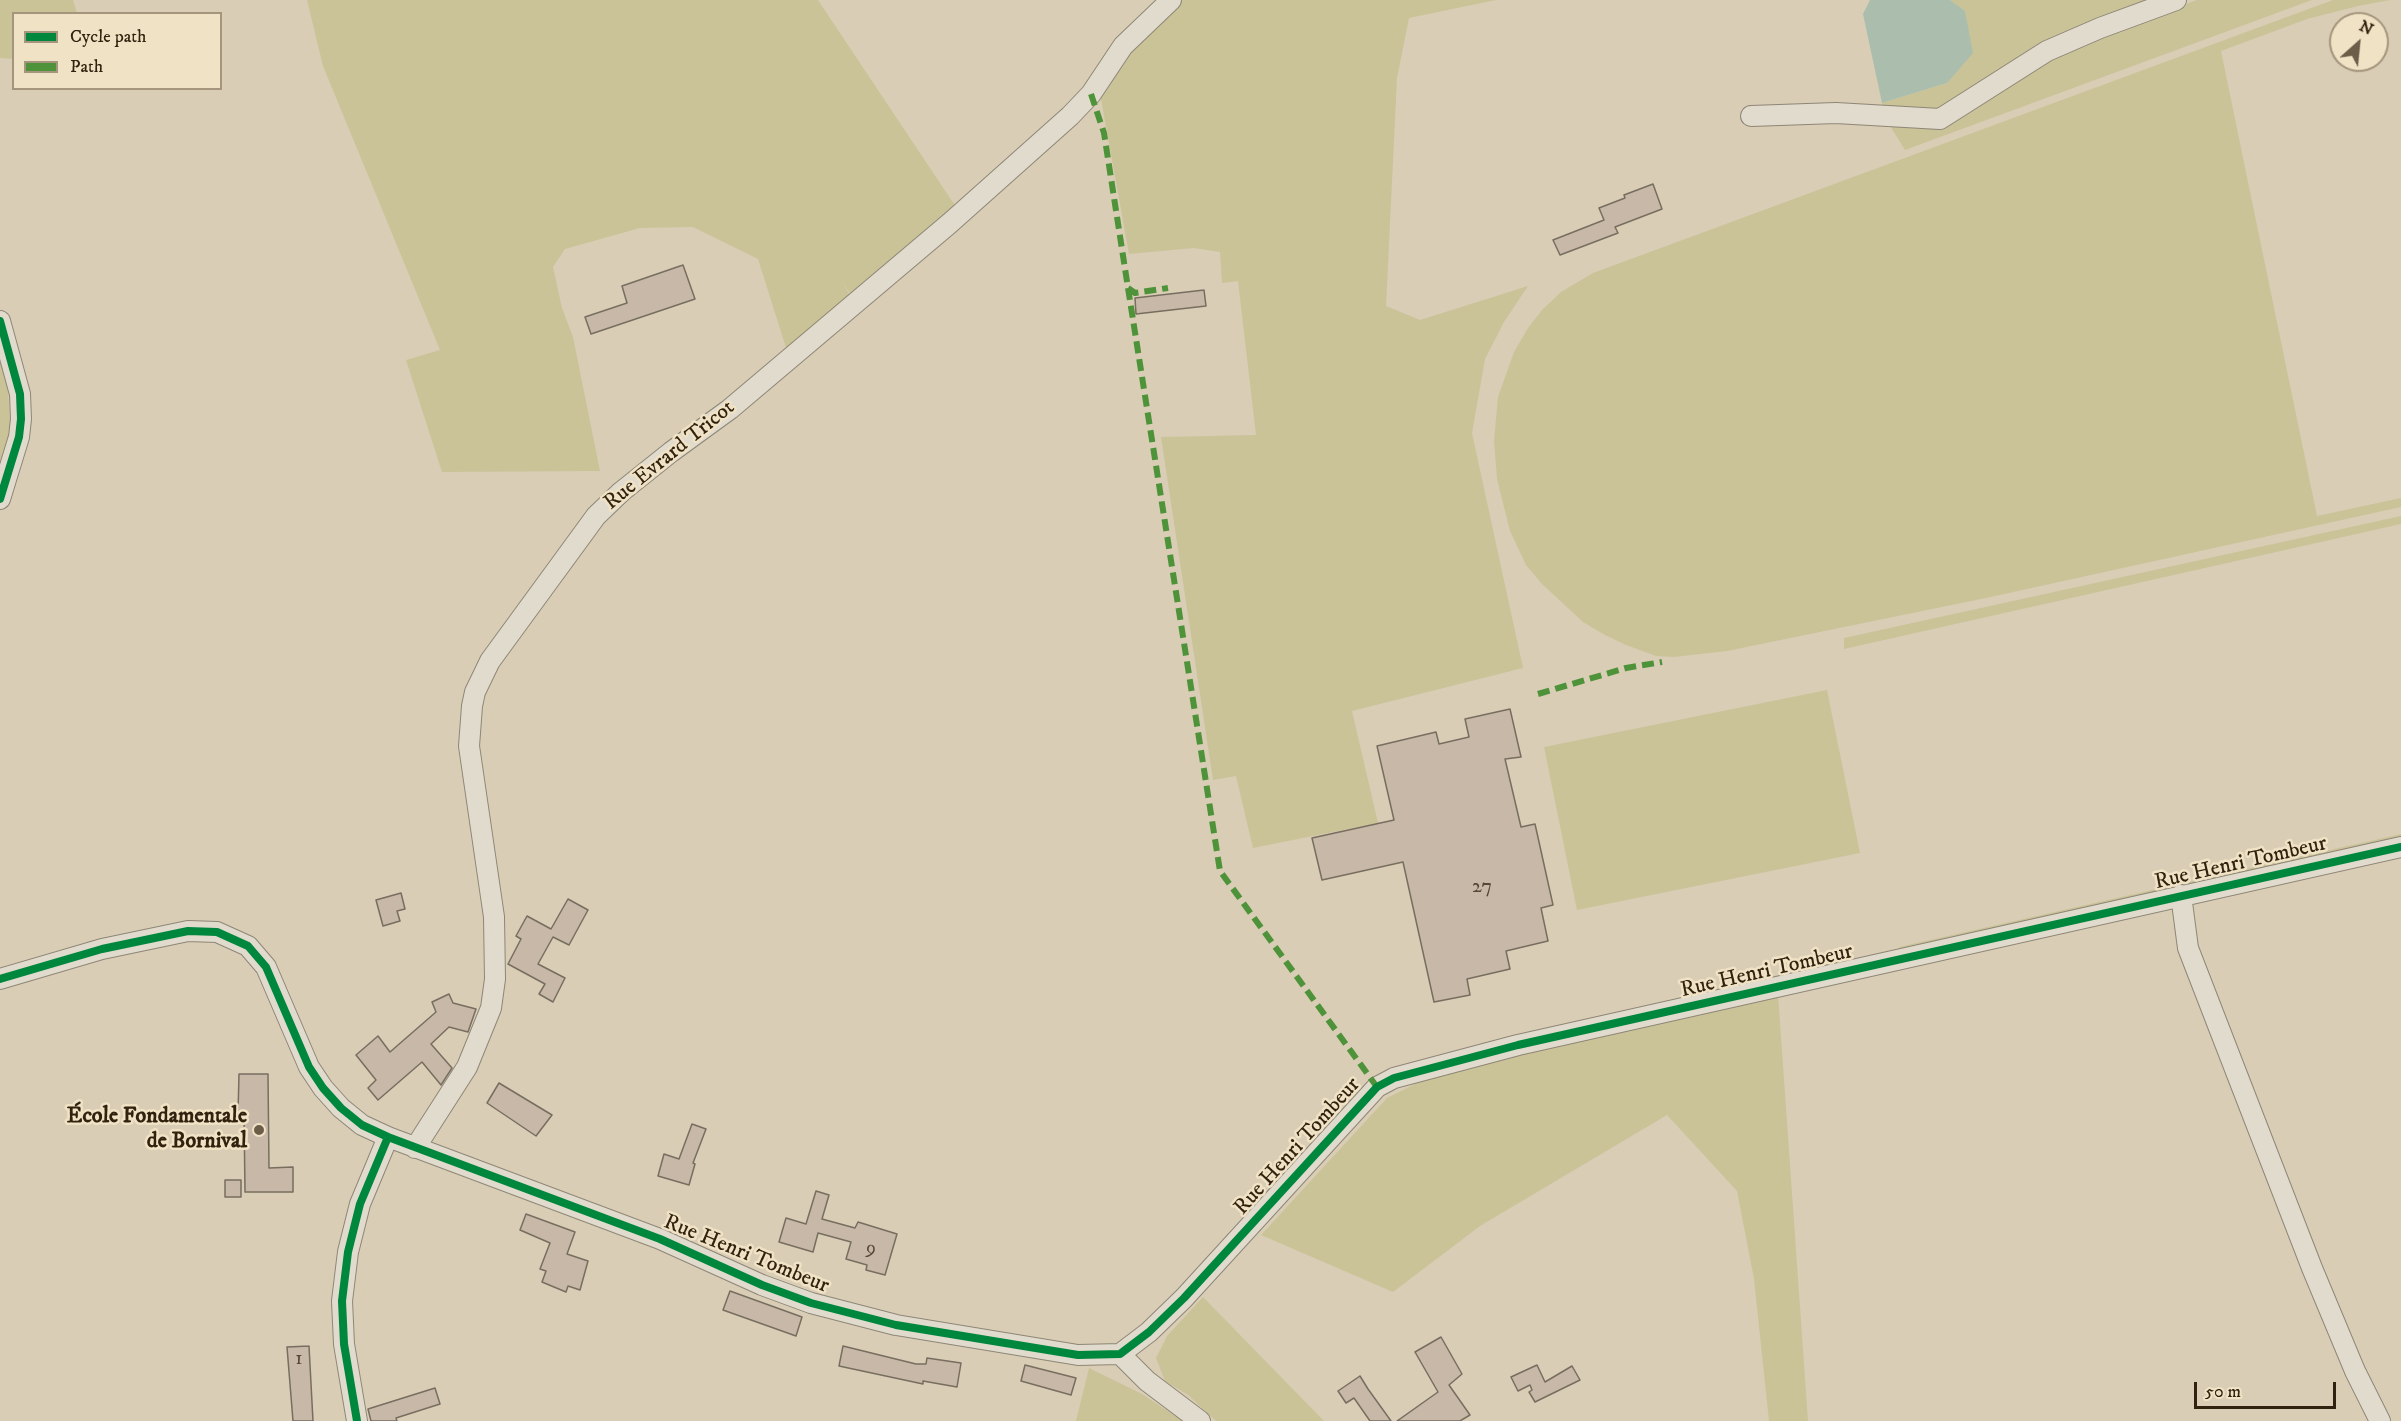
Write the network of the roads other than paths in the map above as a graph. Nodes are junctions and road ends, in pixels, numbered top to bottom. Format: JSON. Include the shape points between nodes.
{"nodes":[{"id":1,"x":1171,"y":0,"type":"edge"},
{"id":2,"x":2176,"y":0,"type":"edge"},
{"id":3,"x":1751,"y":116,"type":"dead end"},
{"id":4,"x":0,"y":321,"type":"edge"},
{"id":5,"x":0,"y":499,"type":"edge"},
{"id":6,"x":2401,"y":847,"type":"edge"},
{"id":7,"x":2181,"y":896,"type":"junction"},
{"id":8,"x":0,"y":979,"type":"edge"},
{"id":9,"x":388,"y":1137,"type":"junction"},
{"id":10,"x":415,"y":1148,"type":"junction"},
{"id":11,"x":1120,"y":1354,"type":"junction"},
{"id":12,"x":357,"y":1421,"type":"edge"},
{"id":13,"x":1200,"y":1421,"type":"edge"},
{"id":14,"x":2380,"y":1421,"type":"edge"}],
"edges":[{"from":1,"to":10,"type":"street","name":"Rue Evrard Tricot","via":[[1123,46],[1091,94],[1070,116],[730,409],[671,452],[596,516],[490,661],[471,706],[469,746],[494,916],[495,979],[491,1008],[467,1067]]},
{"from":2,"to":3,"type":"street","via":[[2048,51],[1940,119],[1836,112]]},
{"from":4,"to":5,"type":"street","via":[[20,394],[21,419]]},
{"from":6,"to":7,"type":"street","name":"Rue Henri Tombeur"},
{"from":7,"to":11,"type":"street","name":"Rue Henri Tombeur","via":[[1518,1045],[1394,1078],[1377,1087],[1184,1298]]},
{"from":7,"to":14,"type":"street","name":"Rue Henri Tombeur","via":[[2192,959],[2312,1268]]},
{"from":8,"to":9,"type":"street","name":"Rue Henri Tombeur","via":[[102,948],[188,930],[217,932],[248,946],[266,967],[309,1067],[323,1088],[362,1125]]},
{"from":9,"to":10,"type":"street","name":"Rue Henri Tombeur"},
{"from":9,"to":12,"type":"street","via":[[360,1204],[342,1300],[344,1344]]},
{"from":10,"to":11,"type":"street","name":"Rue Henri Tombeur","via":[[660,1239],[762,1286],[811,1303],[896,1324],[1078,1355]]},
{"from":11,"to":13,"type":"street","via":[[1147,1381]]}]}
